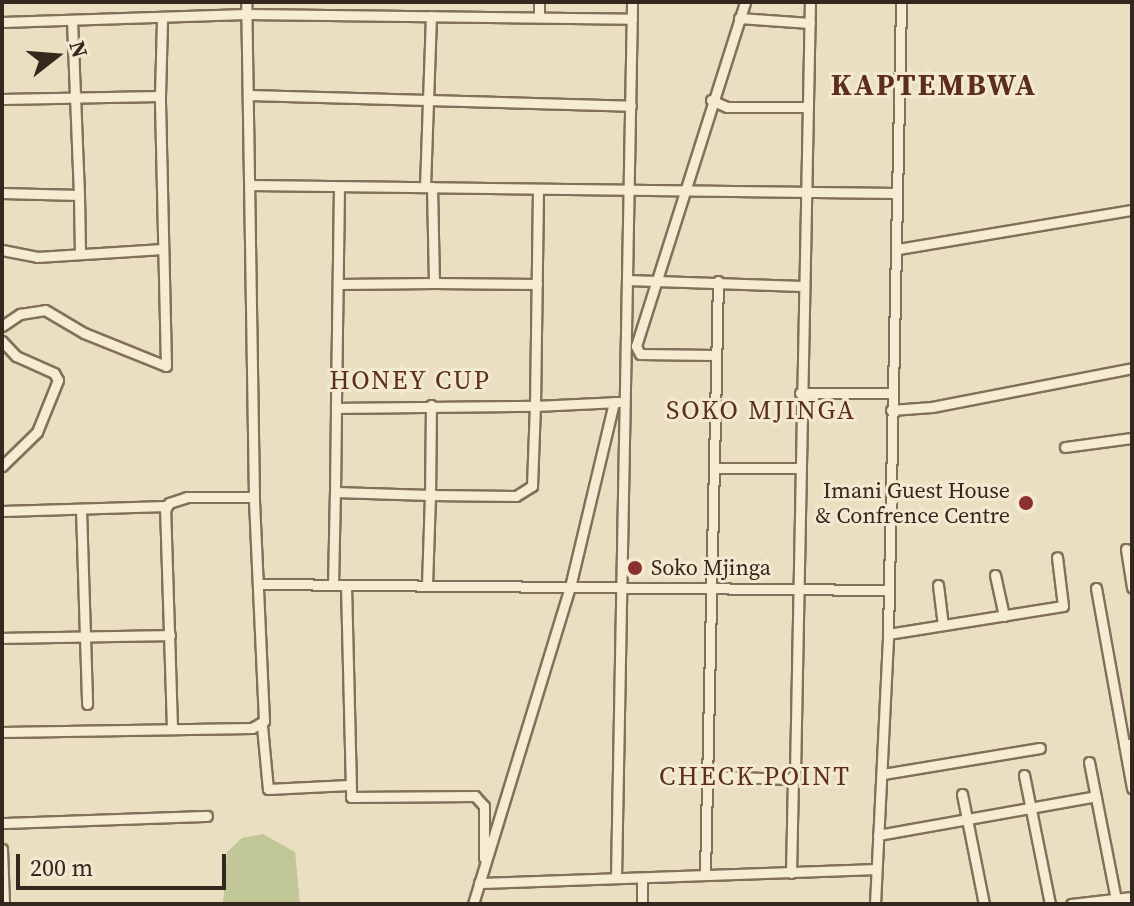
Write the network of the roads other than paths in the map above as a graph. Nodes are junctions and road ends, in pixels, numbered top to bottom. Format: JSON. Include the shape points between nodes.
{"nodes":[{"id":1,"x":246,"y":2,"type":"edge"},
{"id":2,"x":328,"y":2,"type":"edge"},
{"id":3,"x":539,"y":2,"type":"edge"},
{"id":4,"x":632,"y":2,"type":"edge"},
{"id":5,"x":745,"y":2,"type":"edge"},
{"id":6,"x":810,"y":2,"type":"edge"},
{"id":7,"x":901,"y":2,"type":"edge"},
{"id":8,"x":246,"y":14,"type":"junction"},
{"id":9,"x":327,"y":14,"type":"junction"},
{"id":10,"x":431,"y":16,"type":"junction"},
{"id":11,"x":539,"y":17,"type":"junction"},
{"id":12,"x":162,"y":18,"type":"junction"},
{"id":13,"x":739,"y":18,"type":"junction"},
{"id":14,"x":632,"y":19,"type":"junction"},
{"id":15,"x":2,"y":22,"type":"edge"},
{"id":16,"x":72,"y":22,"type":"junction"},
{"id":17,"x":810,"y":23,"type":"junction"},
{"id":18,"x":249,"y":95,"type":"junction"},
{"id":19,"x":160,"y":96,"type":"junction"},
{"id":20,"x":2,"y":99,"type":"edge"},
{"id":21,"x":72,"y":99,"type":"junction"},
{"id":22,"x":711,"y":100,"type":"junction"},
{"id":23,"x":428,"y":102,"type":"junction"},
{"id":24,"x":631,"y":106,"type":"junction"},
{"id":25,"x":808,"y":107,"type":"junction"},
{"id":26,"x":251,"y":185,"type":"junction"},
{"id":27,"x":339,"y":187,"type":"junction"},
{"id":28,"x":428,"y":187,"type":"junction"},
{"id":29,"x":629,"y":190,"type":"junction"},
{"id":30,"x":684,"y":190,"type":"junction"},
{"id":31,"x":538,"y":191,"type":"junction"},
{"id":32,"x":2,"y":193,"type":"edge"},
{"id":33,"x":807,"y":193,"type":"junction"},
{"id":34,"x":897,"y":193,"type":"junction"},
{"id":35,"x":79,"y":195,"type":"junction"},
{"id":36,"x":1132,"y":210,"type":"edge"},
{"id":37,"x":163,"y":249,"type":"junction"},
{"id":38,"x":898,"y":249,"type":"junction"},
{"id":39,"x":2,"y":250,"type":"edge"},
{"id":40,"x":80,"y":254,"type":"junction"},
{"id":41,"x":627,"y":280,"type":"junction"},
{"id":42,"x":659,"y":281,"type":"junction"},
{"id":43,"x":718,"y":281,"type":"junction"},
{"id":44,"x":434,"y":283,"type":"junction"},
{"id":45,"x":339,"y":284,"type":"junction"},
{"id":46,"x":537,"y":284,"type":"junction"},
{"id":47,"x":802,"y":286,"type":"junction"},
{"id":48,"x":2,"y":326,"type":"edge"},
{"id":49,"x":2,"y":341,"type":"edge"},
{"id":50,"x":714,"y":355,"type":"junction"},
{"id":51,"x":1132,"y":368,"type":"edge"},
{"id":52,"x":800,"y":393,"type":"junction"},
{"id":53,"x":893,"y":393,"type":"junction"},
{"id":54,"x":619,"y":402,"type":"junction"},
{"id":55,"x":431,"y":405,"type":"junction"},
{"id":56,"x":535,"y":406,"type":"junction"},
{"id":57,"x":336,"y":408,"type":"junction"},
{"id":58,"x":891,"y":410,"type":"junction"},
{"id":59,"x":1132,"y":438,"type":"edge"},
{"id":60,"x":1065,"y":447,"type":"dead end"},
{"id":61,"x":2,"y":466,"type":"edge"},
{"id":62,"x":714,"y":468,"type":"junction"},
{"id":63,"x":797,"y":468,"type":"junction"},
{"id":64,"x":335,"y":492,"type":"junction"},
{"id":65,"x":430,"y":495,"type":"junction"},
{"id":66,"x":254,"y":497,"type":"junction"},
{"id":67,"x":167,"y":506,"type":"junction"},
{"id":68,"x":81,"y":509,"type":"junction"},
{"id":69,"x":2,"y":511,"type":"edge"},
{"id":70,"x":1126,"y":549,"type":"dead end"},
{"id":71,"x":1057,"y":557,"type":"dead end"},
{"id":72,"x":995,"y":575,"type":"dead end"},
{"id":73,"x":260,"y":584,"type":"junction"},
{"id":74,"x":427,"y":584,"type":"junction"},
{"id":75,"x":333,"y":585,"type":"junction"},
{"id":76,"x":346,"y":585,"type":"junction"},
{"id":77,"x":938,"y":585,"type":"dead end"},
{"id":78,"x":570,"y":587,"type":"junction"},
{"id":79,"x":1096,"y":588,"type":"dead end"},
{"id":80,"x":1132,"y":588,"type":"edge"},
{"id":81,"x":624,"y":590,"type":"junction"},
{"id":82,"x":711,"y":590,"type":"junction"},
{"id":83,"x":888,"y":590,"type":"junction"},
{"id":84,"x":797,"y":592,"type":"junction"},
{"id":85,"x":1004,"y":616,"type":"junction"},
{"id":86,"x":943,"y":624,"type":"junction"},
{"id":87,"x":888,"y":634,"type":"junction"},
{"id":88,"x":170,"y":635,"type":"junction"},
{"id":89,"x":84,"y":636,"type":"junction"},
{"id":90,"x":2,"y":638,"type":"edge"},
{"id":91,"x":87,"y":704,"type":"dead end"},
{"id":92,"x":262,"y":726,"type":"junction"},
{"id":93,"x":172,"y":728,"type":"junction"},
{"id":94,"x":2,"y":732,"type":"edge"},
{"id":95,"x":1128,"y":744,"type":"edge"},
{"id":96,"x":1040,"y":748,"type":"dead end"},
{"id":97,"x":1089,"y":762,"type":"dead end"},
{"id":98,"x":883,"y":774,"type":"junction"},
{"id":99,"x":1024,"y":775,"type":"dead end"},
{"id":100,"x":708,"y":776,"type":"junction"},
{"id":101,"x":793,"y":778,"type":"junction"},
{"id":102,"x":349,"y":785,"type":"junction"},
{"id":103,"x":1132,"y":788,"type":"edge"},
{"id":104,"x":962,"y":794,"type":"dead end"},
{"id":105,"x":1096,"y":796,"type":"junction"},
{"id":106,"x":1034,"y":810,"type":"junction"},
{"id":107,"x":207,"y":816,"type":"dead end"},
{"id":108,"x":968,"y":822,"type":"junction"},
{"id":109,"x":2,"y":823,"type":"edge"},
{"id":110,"x":878,"y":835,"type":"junction"},
{"id":111,"x":2,"y":849,"type":"edge"},
{"id":112,"x":485,"y":860,"type":"junction"},
{"id":113,"x":873,"y":869,"type":"junction"},
{"id":114,"x":791,"y":873,"type":"junction"},
{"id":115,"x":705,"y":875,"type":"junction"},
{"id":116,"x":616,"y":878,"type":"junction"},
{"id":117,"x":642,"y":878,"type":"junction"},
{"id":118,"x":479,"y":883,"type":"junction"},
{"id":119,"x":1132,"y":897,"type":"edge"},
{"id":120,"x":1116,"y":900,"type":"junction"},
{"id":121,"x":1090,"y":902,"type":"edge"},
{"id":122,"x":4,"y":904,"type":"edge"},
{"id":123,"x":473,"y":904,"type":"edge"},
{"id":124,"x":642,"y":904,"type":"edge"},
{"id":125,"x":875,"y":904,"type":"edge"},
{"id":126,"x":984,"y":904,"type":"edge"},
{"id":127,"x":1050,"y":904,"type":"edge"},
{"id":128,"x":1071,"y":904,"type":"edge"}],
"edges":[{"from":1,"to":8,"type":"street"},
{"from":2,"to":9,"type":"street"},
{"from":3,"to":11,"type":"street"},
{"from":4,"to":14,"type":"street"},
{"from":5,"to":13,"type":"street"},
{"from":6,"to":17,"type":"street"},
{"from":7,"to":34,"type":"street"},
{"from":8,"to":9,"type":"street"},
{"from":8,"to":12,"type":"street"},
{"from":8,"to":18,"type":"street"},
{"from":9,"to":10,"type":"street"},
{"from":10,"to":11,"type":"street"},
{"from":10,"to":23,"type":"street"},
{"from":11,"to":14,"type":"street"},
{"from":12,"to":16,"type":"street"},
{"from":12,"to":19,"type":"street"},
{"from":13,"to":17,"type":"street"},
{"from":13,"to":22,"type":"street"},
{"from":14,"to":24,"type":"street"},
{"from":15,"to":16,"type":"street"},
{"from":16,"to":21,"type":"street"},
{"from":17,"to":25,"type":"street"},
{"from":18,"to":23,"type":"street"},
{"from":18,"to":26,"type":"street"},
{"from":19,"to":21,"type":"street"},
{"from":19,"to":37,"type":"street"},
{"from":20,"to":21,"type":"street"},
{"from":21,"to":35,"type":"street"},
{"from":22,"to":25,"type":"street","via":[[727,107]]},
{"from":22,"to":30,"type":"street"},
{"from":23,"to":24,"type":"street"},
{"from":23,"to":28,"type":"street"},
{"from":24,"to":29,"type":"street"},
{"from":25,"to":33,"type":"street"},
{"from":26,"to":27,"type":"street"},
{"from":26,"to":66,"type":"street"},
{"from":27,"to":28,"type":"street"},
{"from":27,"to":45,"type":"street"},
{"from":28,"to":31,"type":"street"},
{"from":28,"to":44,"type":"street"},
{"from":29,"to":30,"type":"street"},
{"from":29,"to":31,"type":"street"},
{"from":29,"to":41,"type":"street"},
{"from":30,"to":33,"type":"street"},
{"from":30,"to":42,"type":"street"},
{"from":31,"to":46,"type":"street"},
{"from":32,"to":35,"type":"street"},
{"from":33,"to":34,"type":"street"},
{"from":33,"to":47,"type":"street"},
{"from":34,"to":38,"type":"street"},
{"from":35,"to":40,"type":"street"},
{"from":36,"to":38,"type":"street"},
{"from":37,"to":40,"type":"street"},
{"from":37,"to":48,"type":"street","via":[[166,366],[84,333],[45,310],[20,314]]},
{"from":38,"to":53,"type":"street"},
{"from":39,"to":40,"type":"street","via":[[37,257]]},
{"from":41,"to":42,"type":"street"},
{"from":41,"to":54,"type":"street"},
{"from":42,"to":43,"type":"street"},
{"from":42,"to":50,"type":"street","via":[[636,346],[640,354]]},
{"from":43,"to":47,"type":"street"},
{"from":43,"to":50,"type":"street"},
{"from":44,"to":45,"type":"street"},
{"from":44,"to":46,"type":"street"},
{"from":45,"to":57,"type":"street"},
{"from":46,"to":56,"type":"street"},
{"from":47,"to":52,"type":"street"},
{"from":49,"to":61,"type":"street","via":[[16,356],[54,373],[58,380],[37,432]]},
{"from":50,"to":62,"type":"street"},
{"from":51,"to":58,"type":"street","via":[[992,397]]},
{"from":52,"to":53,"type":"street"},
{"from":52,"to":63,"type":"street"},
{"from":53,"to":58,"type":"street"},
{"from":54,"to":56,"type":"street"},
{"from":54,"to":78,"type":"street"},
{"from":54,"to":81,"type":"street"},
{"from":55,"to":56,"type":"street"},
{"from":55,"to":57,"type":"street"},
{"from":55,"to":65,"type":"street"},
{"from":56,"to":65,"type":"street","via":[[529,492]]},
{"from":57,"to":64,"type":"street"},
{"from":58,"to":83,"type":"street"},
{"from":59,"to":60,"type":"street"},
{"from":62,"to":63,"type":"street"},
{"from":62,"to":82,"type":"street"},
{"from":63,"to":84,"type":"street"},
{"from":64,"to":65,"type":"street"},
{"from":64,"to":75,"type":"street"},
{"from":65,"to":74,"type":"street"},
{"from":66,"to":67,"type":"street","via":[[187,497]]},
{"from":66,"to":73,"type":"street"},
{"from":67,"to":68,"type":"street"},
{"from":67,"to":88,"type":"street"},
{"from":68,"to":69,"type":"street"},
{"from":68,"to":89,"type":"street"},
{"from":70,"to":80,"type":"street"},
{"from":71,"to":85,"type":"street","via":[[1063,606]]},
{"from":72,"to":85,"type":"street"},
{"from":73,"to":75,"type":"street"},
{"from":73,"to":92,"type":"street"},
{"from":74,"to":76,"type":"street"},
{"from":74,"to":78,"type":"street"},
{"from":75,"to":76,"type":"street"},
{"from":76,"to":102,"type":"street"},
{"from":77,"to":86,"type":"street"},
{"from":78,"to":81,"type":"street"},
{"from":78,"to":112,"type":"street"},
{"from":79,"to":95,"type":"street"},
{"from":81,"to":82,"type":"street"},
{"from":81,"to":116,"type":"street"},
{"from":82,"to":84,"type":"street"},
{"from":82,"to":100,"type":"street"},
{"from":83,"to":84,"type":"street"},
{"from":83,"to":87,"type":"street"},
{"from":84,"to":101,"type":"street"},
{"from":85,"to":86,"type":"street"},
{"from":86,"to":87,"type":"street"},
{"from":87,"to":98,"type":"street"},
{"from":88,"to":89,"type":"street"},
{"from":88,"to":93,"type":"street"},
{"from":89,"to":90,"type":"street"},
{"from":89,"to":91,"type":"street"},
{"from":92,"to":93,"type":"street"},
{"from":92,"to":102,"type":"street","via":[[268,789]]},
{"from":93,"to":94,"type":"street"},
{"from":95,"to":103,"type":"street"},
{"from":96,"to":98,"type":"street"},
{"from":97,"to":105,"type":"street"},
{"from":98,"to":110,"type":"street"},
{"from":99,"to":106,"type":"street"},
{"from":100,"to":101,"type":"street"},
{"from":100,"to":115,"type":"street"},
{"from":101,"to":114,"type":"street"},
{"from":102,"to":112,"type":"street","via":[[351,797],[361,800],[475,796],[484,806]]},
{"from":104,"to":108,"type":"street"},
{"from":105,"to":106,"type":"street"},
{"from":105,"to":120,"type":"street"},
{"from":106,"to":108,"type":"street"},
{"from":106,"to":127,"type":"street"},
{"from":107,"to":109,"type":"street"},
{"from":108,"to":110,"type":"street"},
{"from":108,"to":126,"type":"street"},
{"from":110,"to":113,"type":"street"},
{"from":111,"to":122,"type":"street"},
{"from":112,"to":118,"type":"street"},
{"from":113,"to":114,"type":"street"},
{"from":113,"to":125,"type":"street"},
{"from":114,"to":115,"type":"street"},
{"from":115,"to":117,"type":"street"},
{"from":116,"to":117,"type":"street"},
{"from":116,"to":118,"type":"street"},
{"from":117,"to":124,"type":"street"},
{"from":118,"to":123,"type":"street"},
{"from":119,"to":120,"type":"street"},
{"from":120,"to":121,"type":"street"},
{"from":121,"to":128,"type":"street"}]}
